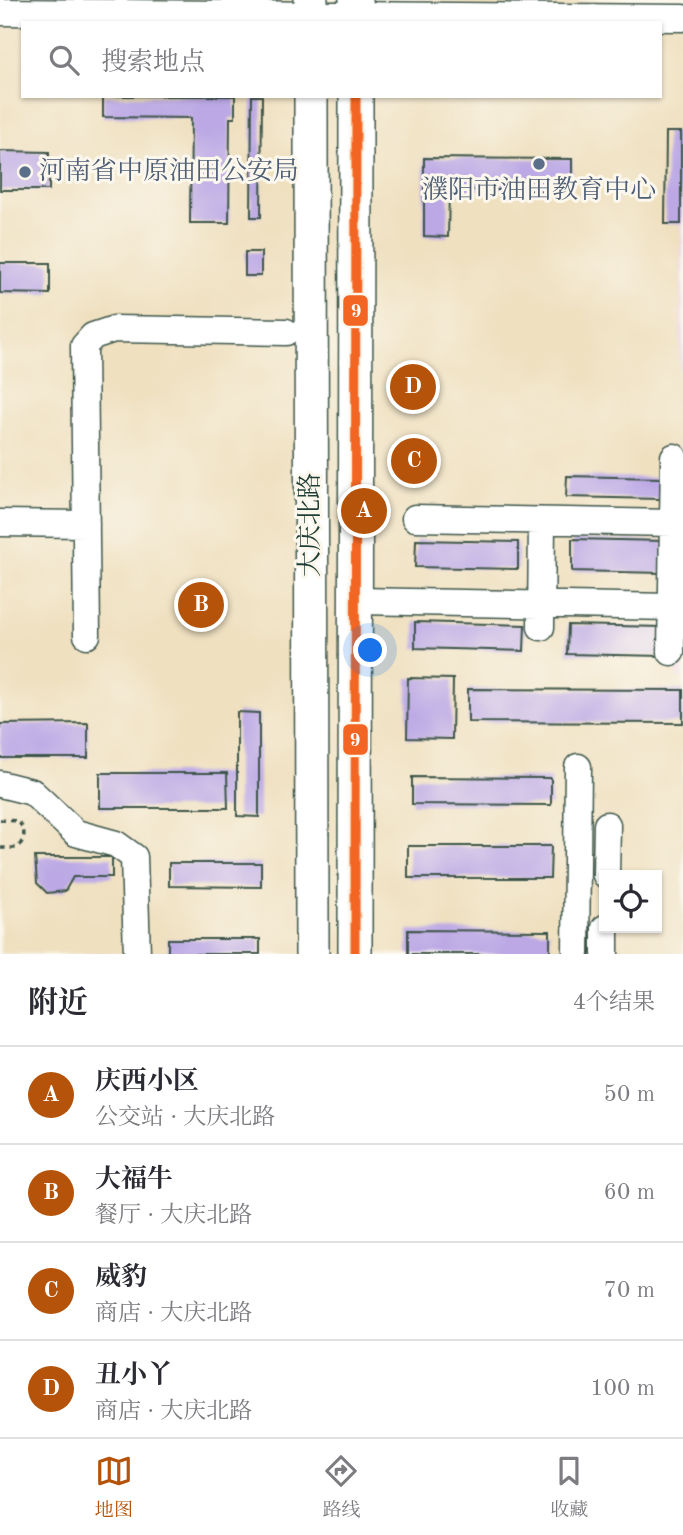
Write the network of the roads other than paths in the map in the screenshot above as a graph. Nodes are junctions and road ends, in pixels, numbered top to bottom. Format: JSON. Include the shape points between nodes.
{"nodes":[{"id":1,"x":0,"y":12,"type":"edge"},
{"id":2,"x":311,"y":12,"type":"edge"},
{"id":3,"x":356,"y":13,"type":"edge"},
{"id":4,"x":683,"y":18,"type":"edge"},
{"id":5,"x":311,"y":98,"type":"edge"},
{"id":6,"x":356,"y":98,"type":"edge"},
{"id":7,"x":286,"y":332,"type":"dead end"},
{"id":8,"x":674,"y":457,"type":"dead end"},
{"id":9,"x":415,"y":518,"type":"dead end"},
{"id":10,"x":542,"y":520,"type":"junction"},
{"id":11,"x":0,"y":523,"type":"edge"},
{"id":12,"x":673,"y":523,"type":"junction"},
{"id":13,"x":86,"y":524,"type":"junction"},
{"id":14,"x":357,"y":601,"type":"junction"},
{"id":15,"x":672,"y":607,"type":"junction"},
{"id":16,"x":541,"y":616,"type":"junction"},
{"id":17,"x":87,"y":635,"type":"dead end"},
{"id":18,"x":671,"y":652,"type":"dead end"},
{"id":19,"x":578,"y":767,"type":"dead end"},
{"id":20,"x":0,"y":784,"type":"edge"},
{"id":21,"x":607,"y":825,"type":"dead end"},
{"id":22,"x":606,"y":870,"type":"edge"},
{"id":23,"x":605,"y":933,"type":"edge"},
{"id":24,"x":137,"y":954,"type":"edge"},
{"id":25,"x":312,"y":954,"type":"edge"},
{"id":26,"x":355,"y":954,"type":"edge"},
{"id":27,"x":576,"y":954,"type":"edge"},
{"id":28,"x":605,"y":954,"type":"edge"}],
"edges":[{"from":1,"to":2,"type":"street"},
{"from":2,"to":3,"type":"street"},
{"from":3,"to":4,"type":"street"},
{"from":5,"to":25,"type":"main road","name":"大庆北路"},
{"from":6,"to":14,"type":"main road","name":"大庆北路"},
{"from":7,"to":13,"type":"street","via":[[114,329],[93,336],[84,345]]},
{"from":8,"to":12,"type":"street"},
{"from":9,"to":10,"type":"street"},
{"from":10,"to":12,"type":"street"},
{"from":10,"to":16,"type":"street"},
{"from":11,"to":13,"type":"street"},
{"from":12,"to":15,"type":"street"},
{"from":13,"to":17,"type":"street"},
{"from":14,"to":16,"type":"street"},
{"from":14,"to":26,"type":"main road","name":"大庆北路"},
{"from":15,"to":16,"type":"street"},
{"from":15,"to":18,"type":"street"},
{"from":19,"to":27,"type":"street"},
{"from":20,"to":24,"type":"street","via":[[32,792],[76,833],[116,844],[134,857]]},
{"from":21,"to":22,"type":"street"},
{"from":23,"to":28,"type":"street"}]}
